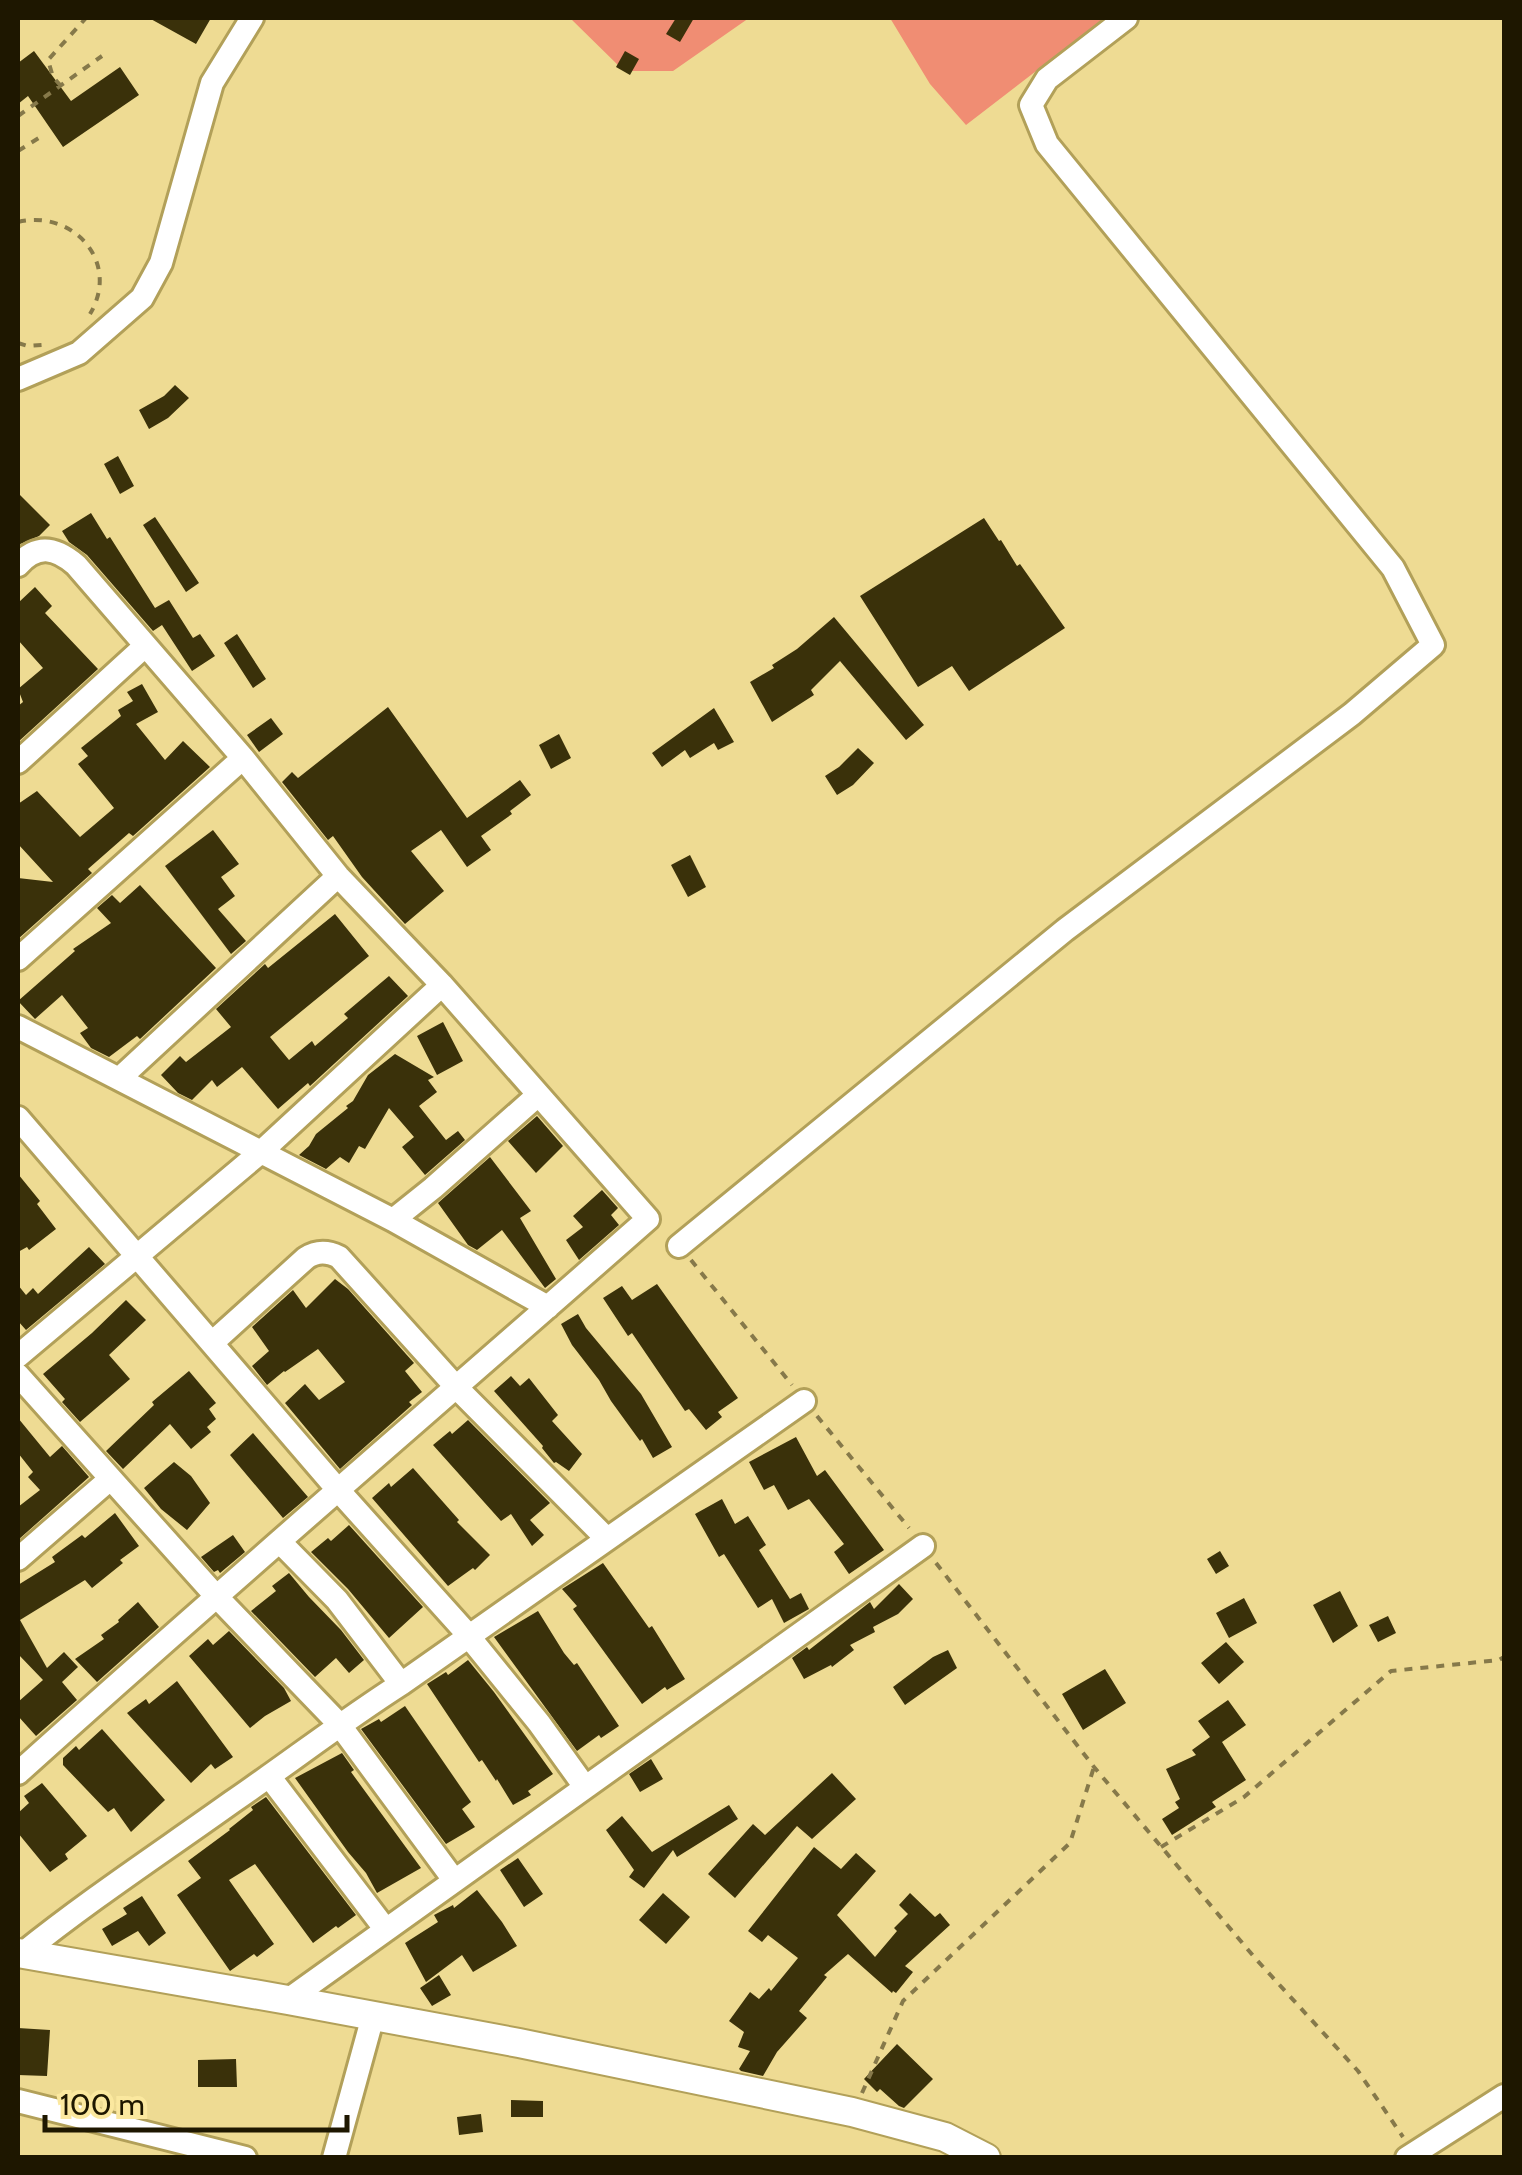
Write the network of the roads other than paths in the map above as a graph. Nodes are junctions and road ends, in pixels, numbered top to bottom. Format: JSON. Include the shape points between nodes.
{"nodes":[{"id":1,"x":252,"y":18,"type":"edge"},
{"id":2,"x":1126,"y":18,"type":"edge"},
{"id":3,"x":18,"y":379,"type":"edge"},
{"id":4,"x":18,"y":564,"type":"edge"},
{"id":5,"x":146,"y":646,"type":"junction"},
{"id":6,"x":243,"y":758,"type":"junction"},
{"id":7,"x":18,"y":762,"type":"edge"},
{"id":8,"x":338,"y":876,"type":"junction"},
{"id":9,"x":18,"y":959,"type":"edge"},
{"id":10,"x":442,"y":985,"type":"junction"},
{"id":11,"x":18,"y":1027,"type":"edge"},
{"id":12,"x":120,"y":1078,"type":"junction"},
{"id":13,"x":538,"y":1094,"type":"junction"},
{"id":14,"x":18,"y":1118,"type":"edge"},
{"id":15,"x":262,"y":1151,"type":"junction"},
{"id":16,"x":393,"y":1220,"type":"junction"},
{"id":17,"x":679,"y":1246,"type":"road end"},
{"id":18,"x":136,"y":1255,"type":"junction"},
{"id":19,"x":548,"y":1308,"type":"junction"},
{"id":20,"x":212,"y":1343,"type":"junction"},
{"id":21,"x":18,"y":1356,"type":"edge"},
{"id":22,"x":18,"y":1375,"type":"edge"},
{"id":23,"x":457,"y":1388,"type":"junction"},
{"id":24,"x":804,"y":1401,"type":"road end"},
{"id":25,"x":110,"y":1480,"type":"junction"},
{"id":26,"x":339,"y":1490,"type":"junction"},
{"id":27,"x":607,"y":1539,"type":"junction"},
{"id":28,"x":280,"y":1542,"type":"junction"},
{"id":29,"x":923,"y":1546,"type":"road end"},
{"id":30,"x":18,"y":1558,"type":"edge"},
{"id":31,"x":215,"y":1595,"type":"junction"},
{"id":32,"x":469,"y":1636,"type":"junction"},
{"id":33,"x":401,"y":1684,"type":"junction"},
{"id":34,"x":339,"y":1724,"type":"junction"},
{"id":35,"x":18,"y":1773,"type":"edge"},
{"id":36,"x":270,"y":1776,"type":"junction"},
{"id":37,"x":586,"y":1787,"type":"junction"},
{"id":38,"x":454,"y":1880,"type":"junction"},
{"id":39,"x":386,"y":1930,"type":"junction"},
{"id":40,"x":20,"y":1954,"type":"edge"},
{"id":41,"x":288,"y":2000,"type":"junction"},
{"id":42,"x":374,"y":2016,"type":"junction"},
{"id":43,"x":1504,"y":2096,"type":"edge"},
{"id":44,"x":18,"y":2102,"type":"edge"},
{"id":45,"x":1411,"y":2155,"type":"edge"},
{"id":46,"x":246,"y":2158,"type":"edge"},
{"id":47,"x":334,"y":2158,"type":"edge"},
{"id":48,"x":986,"y":2158,"type":"edge"}],
"edges":[{"from":1,"to":3,"type":"street","via":[[212,83],[161,264],[142,298],[79,354]]},
{"from":2,"to":17,"type":"street","via":[[1048,80],[1031,105],[1047,144],[1394,568],[1433,645],[1065,930]]},
{"from":4,"to":5,"type":"street","via":[[40,550],[66,556]]},
{"from":5,"to":6,"type":"street"},
{"from":5,"to":7,"type":"street"},
{"from":6,"to":8,"type":"street"},
{"from":6,"to":9,"type":"street"},
{"from":8,"to":10,"type":"street"},
{"from":8,"to":12,"type":"street"},
{"from":10,"to":13,"type":"street"},
{"from":10,"to":15,"type":"street"},
{"from":11,"to":12,"type":"street"},
{"from":12,"to":15,"type":"street"},
{"from":13,"to":16,"type":"street"},
{"from":13,"to":19,"type":"street","via":[[648,1219]]},
{"from":14,"to":18,"type":"street"},
{"from":15,"to":16,"type":"street"},
{"from":15,"to":18,"type":"street"},
{"from":16,"to":19,"type":"street"},
{"from":18,"to":20,"type":"street"},
{"from":18,"to":21,"type":"street"},
{"from":19,"to":23,"type":"street"},
{"from":20,"to":23,"type":"street","via":[[306,1258],[332,1253]]},
{"from":20,"to":26,"type":"street"},
{"from":22,"to":25,"type":"street"},
{"from":23,"to":26,"type":"street"},
{"from":23,"to":27,"type":"street"},
{"from":24,"to":27,"type":"street"},
{"from":25,"to":30,"type":"street"},
{"from":25,"to":31,"type":"street"},
{"from":26,"to":28,"type":"street"},
{"from":26,"to":32,"type":"street"},
{"from":27,"to":32,"type":"street"},
{"from":28,"to":31,"type":"street"},
{"from":28,"to":33,"type":"street","via":[[338,1600]]},
{"from":29,"to":37,"type":"street"},
{"from":31,"to":34,"type":"street"},
{"from":31,"to":35,"type":"street"},
{"from":32,"to":33,"type":"street"},
{"from":32,"to":37,"type":"street"},
{"from":33,"to":34,"type":"street"},
{"from":34,"to":36,"type":"street"},
{"from":34,"to":38,"type":"street"},
{"from":36,"to":39,"type":"street"},
{"from":36,"to":40,"type":"street"},
{"from":37,"to":38,"type":"street"},
{"from":38,"to":39,"type":"street"},
{"from":39,"to":41,"type":"street"},
{"from":40,"to":41,"type":"main road"},
{"from":41,"to":42,"type":"main road"},
{"from":42,"to":47,"type":"street"},
{"from":42,"to":48,"type":"main road","via":[[852,2112],[933,2134]]},
{"from":43,"to":45,"type":"street"},
{"from":44,"to":46,"type":"street"}]}
